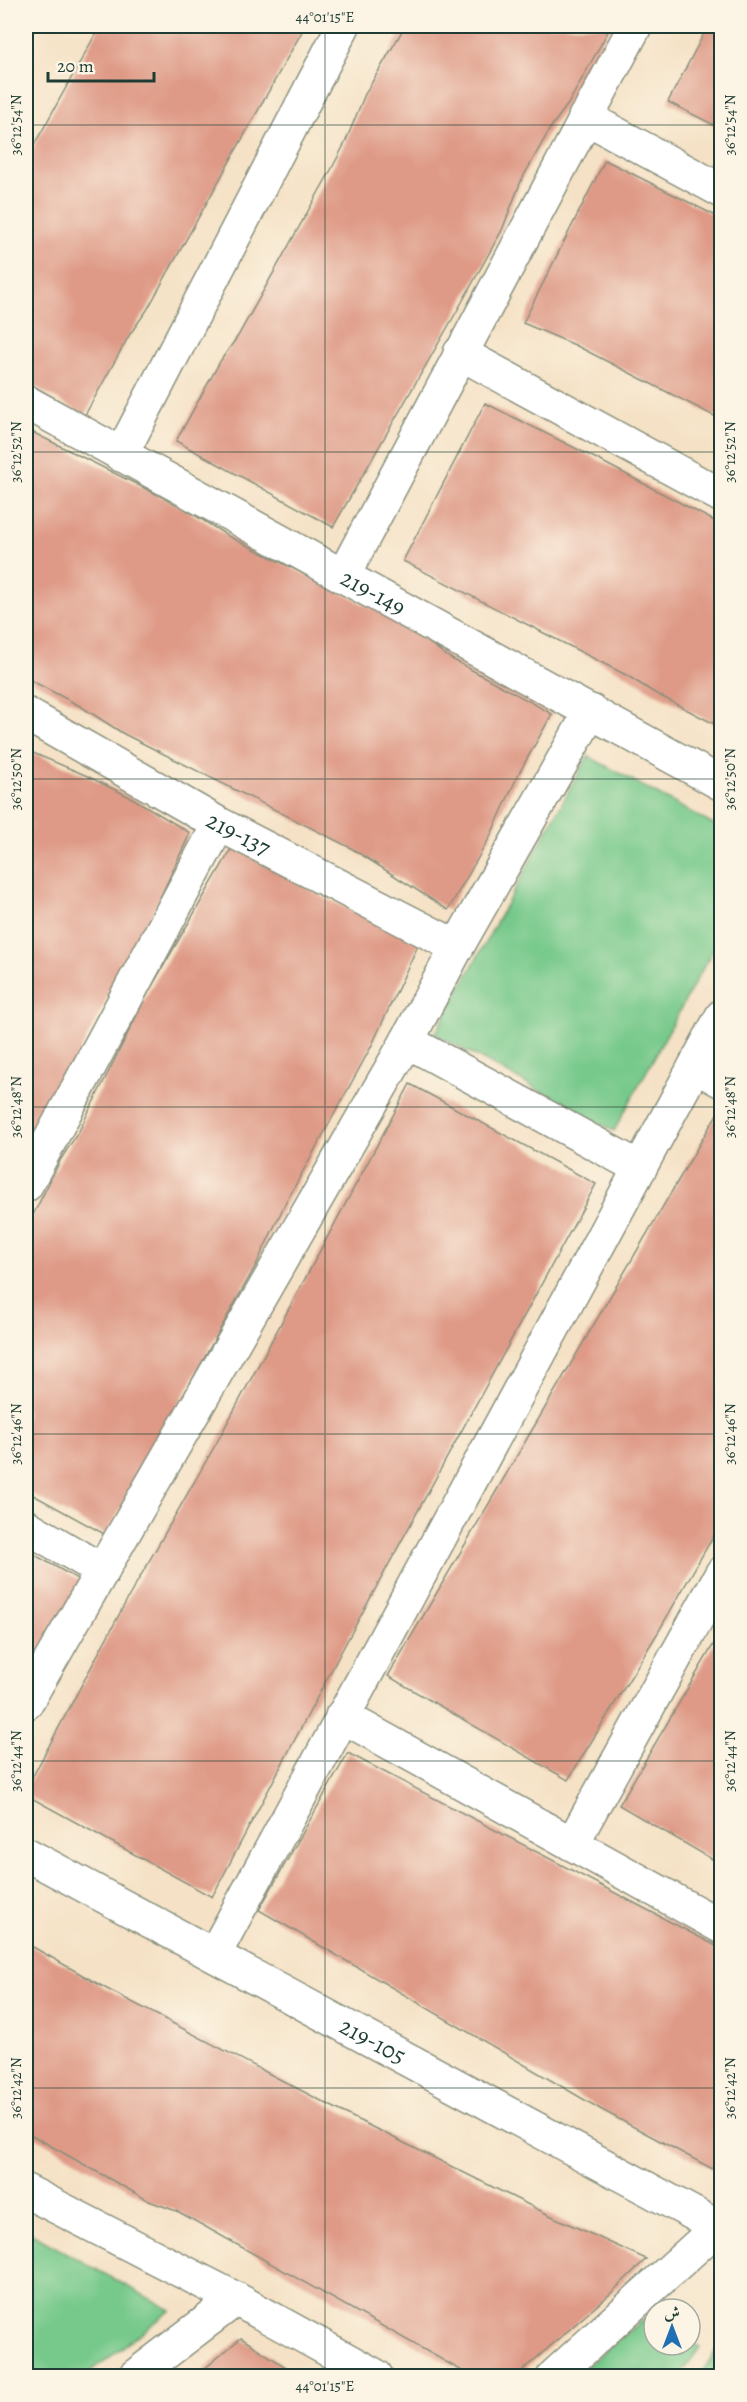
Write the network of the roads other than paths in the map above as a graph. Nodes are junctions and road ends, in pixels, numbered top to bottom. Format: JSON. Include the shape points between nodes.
{"nodes":[{"id":1,"x":343,"y":26,"type":"edge"},
{"id":2,"x":635,"y":26,"type":"edge"},
{"id":3,"x":585,"y":117,"type":"junction"},
{"id":4,"x":722,"y":191,"type":"edge"},
{"id":5,"x":460,"y":353,"type":"junction"},
{"id":6,"x":26,"y":402,"type":"edge"},
{"id":7,"x":121,"y":455,"type":"junction"},
{"id":8,"x":722,"y":496,"type":"edge"},
{"id":9,"x":343,"y":576,"type":"junction"},
{"id":10,"x":591,"y":711,"type":"junction"},
{"id":11,"x":26,"y":714,"type":"edge"},
{"id":12,"x":722,"y":784,"type":"edge"},
{"id":13,"x":219,"y":824,"type":"junction"},
{"id":14,"x":457,"y":947,"type":"junction"},
{"id":15,"x":722,"y":1017,"type":"edge"},
{"id":16,"x":407,"y":1041,"type":"junction"},
{"id":17,"x":708,"y":1073,"type":"edge"},
{"id":18,"x":640,"y":1168,"type":"junction"},
{"id":19,"x":26,"y":1185,"type":"edge"},
{"id":20,"x":26,"y":1526,"type":"edge"},
{"id":21,"x":103,"y":1571,"type":"junction"},
{"id":22,"x":722,"y":1573,"type":"edge"},
{"id":23,"x":26,"y":1703,"type":"edge"},
{"id":24,"x":342,"y":1716,"type":"junction"},
{"id":25,"x":572,"y":1844,"type":"junction"},
{"id":26,"x":26,"y":1854,"type":"edge"},
{"id":27,"x":722,"y":1927,"type":"edge"},
{"id":28,"x":214,"y":1955,"type":"junction"},
{"id":29,"x":26,"y":2191,"type":"edge"},
{"id":30,"x":720,"y":2228,"type":"edge"},
{"id":31,"x":236,"y":2300,"type":"junction"},
{"id":32,"x":135,"y":2376,"type":"edge"},
{"id":33,"x":376,"y":2376,"type":"edge"},
{"id":34,"x":554,"y":2376,"type":"edge"}],
"edges":[{"from":1,"to":7,"type":"street"},
{"from":2,"to":3,"type":"street"},
{"from":3,"to":4,"type":"street"},
{"from":3,"to":5,"type":"street"},
{"from":5,"to":8,"type":"street"},
{"from":5,"to":9,"type":"street"},
{"from":6,"to":7,"type":"street","name":"219-149"},
{"from":7,"to":9,"type":"street","name":"219-149"},
{"from":9,"to":10,"type":"street","name":"219-149"},
{"from":10,"to":12,"type":"street","name":"219-149"},
{"from":10,"to":14,"type":"street"},
{"from":11,"to":13,"type":"street","name":"219-137"},
{"from":13,"to":14,"type":"street","name":"219-137"},
{"from":13,"to":19,"type":"street"},
{"from":14,"to":16,"type":"street"},
{"from":15,"to":17,"type":"street"},
{"from":16,"to":18,"type":"street"},
{"from":16,"to":21,"type":"street"},
{"from":17,"to":18,"type":"street"},
{"from":18,"to":24,"type":"street"},
{"from":20,"to":21,"type":"street"},
{"from":21,"to":23,"type":"street"},
{"from":22,"to":25,"type":"street"},
{"from":24,"to":25,"type":"street"},
{"from":24,"to":28,"type":"street"},
{"from":25,"to":27,"type":"street"},
{"from":26,"to":28,"type":"street","name":"219-105"},
{"from":28,"to":30,"type":"street","name":"219-105"},
{"from":29,"to":31,"type":"street"},
{"from":30,"to":34,"type":"street"},
{"from":31,"to":32,"type":"street"},
{"from":31,"to":33,"type":"street"}]}
